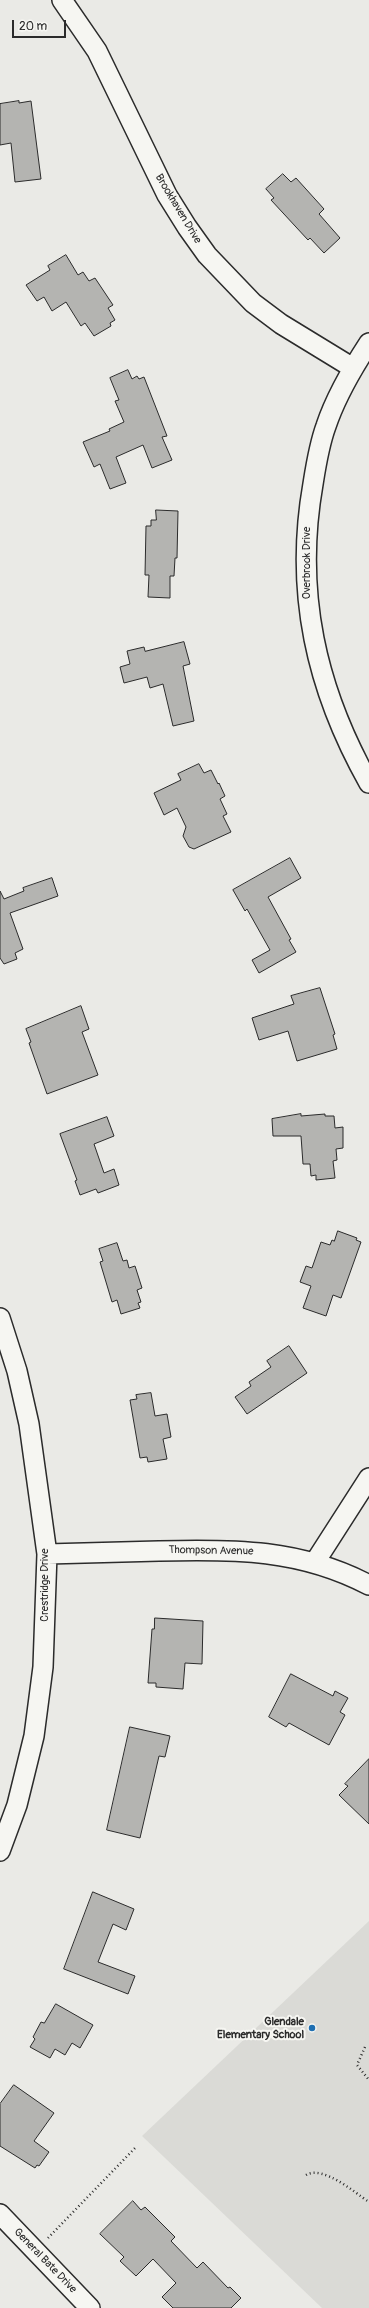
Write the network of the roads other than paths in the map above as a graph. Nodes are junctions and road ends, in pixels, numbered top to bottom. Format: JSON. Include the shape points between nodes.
{"nodes":[{"id":1,"x":62,"y":0,"type":"edge"},
{"id":2,"x":369,"y":343,"type":"edge"},
{"id":3,"x":353,"y":368,"type":"junction"},
{"id":4,"x":369,"y":783,"type":"edge"},
{"id":5,"x":0,"y":1318,"type":"edge"},
{"id":6,"x":369,"y":1478,"type":"edge"},
{"id":7,"x":47,"y":1554,"type":"junction"},
{"id":8,"x":315,"y":1562,"type":"junction"},
{"id":9,"x":369,"y":1584,"type":"edge"},
{"id":10,"x":0,"y":1851,"type":"edge"},
{"id":11,"x":0,"y":2214,"type":"edge"},
{"id":12,"x":90,"y":2308,"type":"edge"}],
"edges":[{"from":1,"to":3,"type":"street","name":"Brookhaven Drive","via":[[97,51],[164,188],[206,255],[253,303],[293,332]]},
{"from":2,"to":3,"type":"street","name":"Overbrook Drive"},
{"from":3,"to":4,"type":"street","name":"Overbrook Drive","via":[[337,400],[319,449],[308,519],[306,580],[311,630],[329,699]]},
{"from":5,"to":7,"type":"street","name":"Crestridge Drive","via":[[17,1370],[29,1424]]},
{"from":6,"to":8,"type":"street"},
{"from":7,"to":8,"type":"street","name":"Thompson Avenue","via":[[238,1549]]},
{"from":7,"to":10,"type":"street","name":"Crestridge Drive","via":[[43,1667],[34,1736],[17,1805]]},
{"from":8,"to":9,"type":"street","name":"Thompson Avenue"},
{"from":11,"to":12,"type":"street","name":"General Bate Drive"}]}
